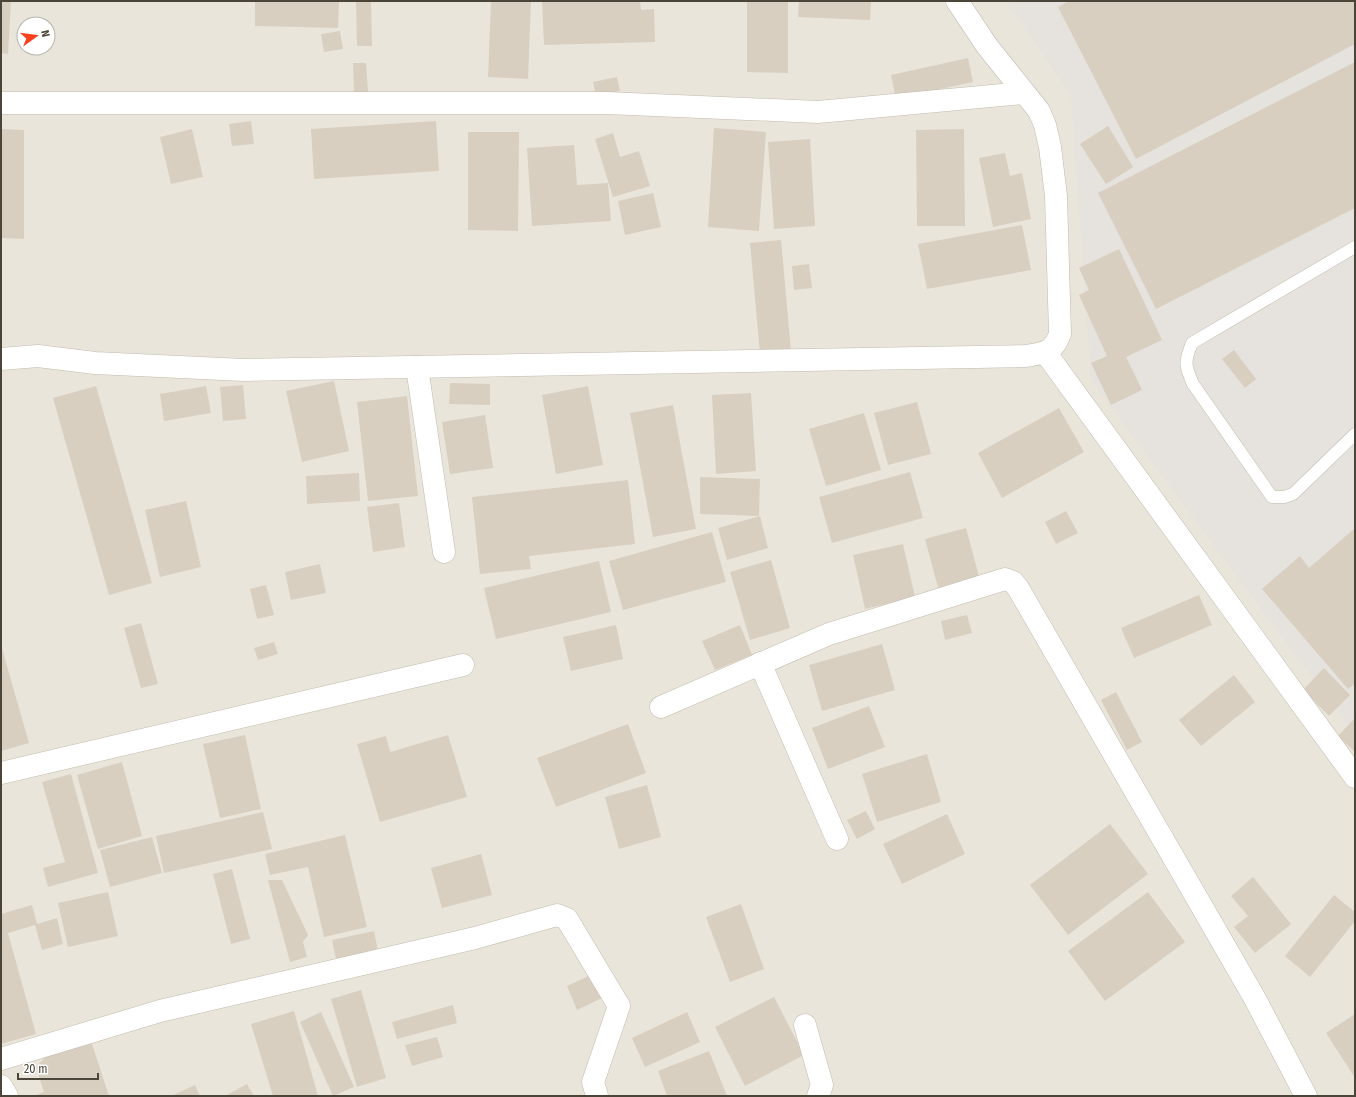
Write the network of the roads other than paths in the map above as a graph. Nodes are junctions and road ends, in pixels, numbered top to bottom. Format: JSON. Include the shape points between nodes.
{"nodes":[{"id":1,"x":957,"y":1,"type":"edge"},
{"id":2,"x":1024,"y":93,"type":"junction"},
{"id":3,"x":1,"y":103,"type":"edge"},
{"id":4,"x":1355,"y":247,"type":"edge"},
{"id":5,"x":1045,"y":352,"type":"junction"},
{"id":6,"x":1,"y":359,"type":"edge"},
{"id":7,"x":417,"y":367,"type":"junction"},
{"id":8,"x":1355,"y":434,"type":"edge"},
{"id":9,"x":444,"y":552,"type":"dead end"},
{"id":10,"x":760,"y":663,"type":"junction"},
{"id":11,"x":463,"y":665,"type":"dead end"},
{"id":12,"x":661,"y":707,"type":"dead end"},
{"id":13,"x":1,"y":773,"type":"edge"},
{"id":14,"x":1355,"y":777,"type":"edge"},
{"id":15,"x":837,"y":839,"type":"dead end"},
{"id":16,"x":805,"y":1025,"type":"dead end"},
{"id":17,"x":1,"y":1059,"type":"edge"},
{"id":18,"x":1,"y":1086,"type":"edge"},
{"id":19,"x":7,"y":1096,"type":"edge"},
{"id":20,"x":597,"y":1096,"type":"edge"},
{"id":21,"x":818,"y":1096,"type":"edge"},
{"id":22,"x":1306,"y":1096,"type":"edge"}],
"edges":[{"from":1,"to":2,"type":"street","via":[[987,46]]},
{"from":2,"to":3,"type":"street","via":[[818,112],[607,103]]},
{"from":2,"to":5,"type":"street","via":[[1039,111],[1045,125],[1056,196],[1060,334],[1056,345]]},
{"from":4,"to":8,"type":"lane","via":[[1192,343],[1186,358],[1186,367],[1193,384],[1272,497],[1293,494]]},
{"from":5,"to":7,"type":"street","via":[[1010,356]]},
{"from":5,"to":14,"type":"street"},
{"from":6,"to":7,"type":"street","via":[[38,356],[95,363],[244,370]]},
{"from":7,"to":9,"type":"street"},
{"from":10,"to":12,"type":"street"},
{"from":10,"to":15,"type":"street"},
{"from":10,"to":22,"type":"street","via":[[843,630],[1005,579],[1012,582],[1018,588],[1254,997]]},
{"from":11,"to":13,"type":"street"},
{"from":16,"to":21,"type":"street","via":[[822,1085]]},
{"from":17,"to":20,"type":"street","via":[[160,1011],[475,938],[557,915],[567,919],[619,1006],[593,1082]]},
{"from":18,"to":19,"type":"street"}]}
